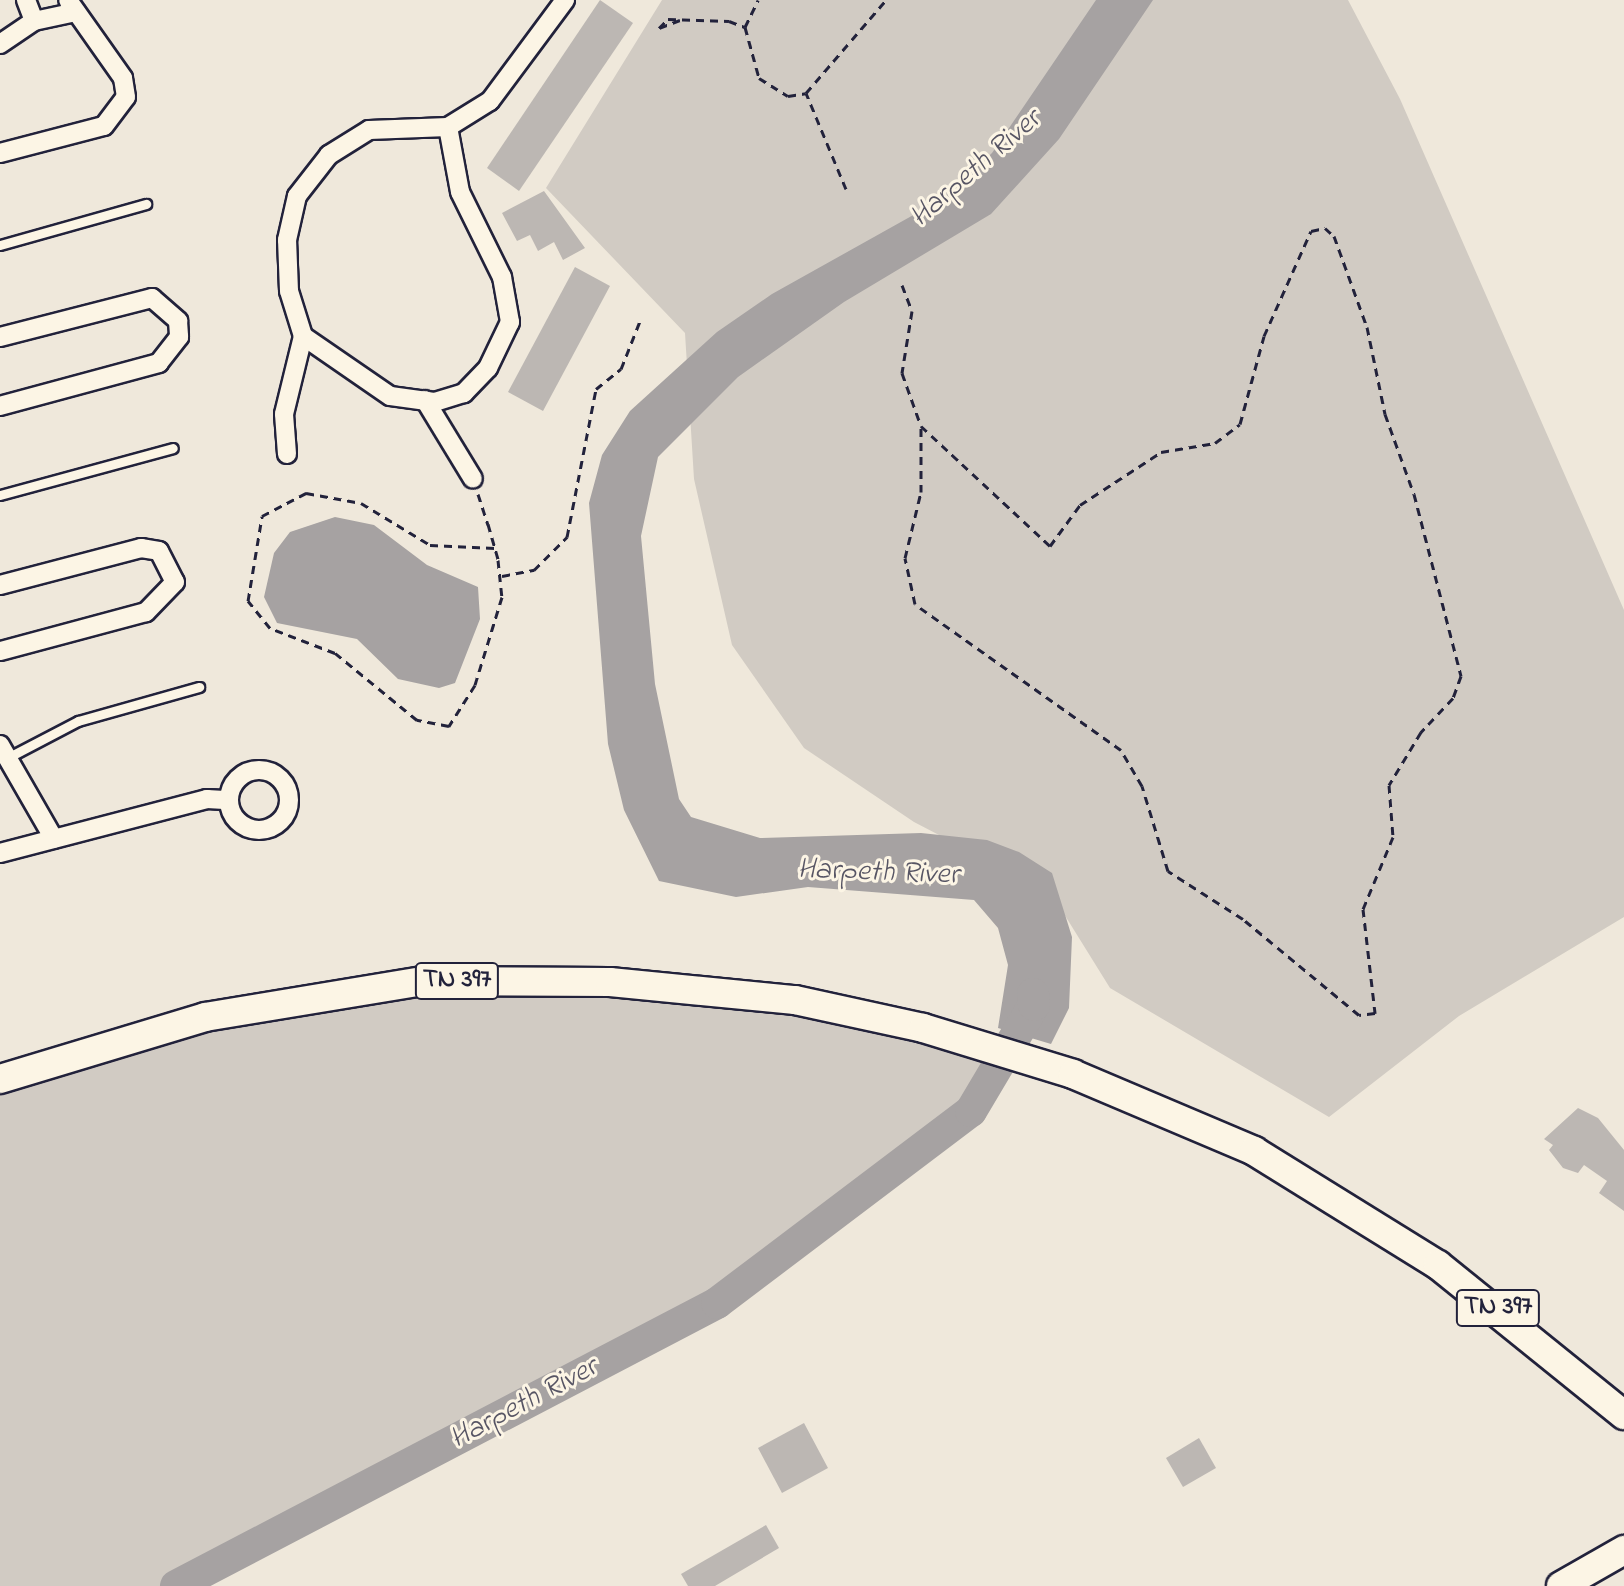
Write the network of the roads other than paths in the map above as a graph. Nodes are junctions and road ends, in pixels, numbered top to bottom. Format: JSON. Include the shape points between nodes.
{"nodes":[{"id":1,"x":26,"y":0,"type":"edge"},
{"id":2,"x":565,"y":0,"type":"edge"},
{"id":3,"x":72,"y":6,"type":"edge"},
{"id":4,"x":34,"y":21,"type":"junction"},
{"id":5,"x":0,"y":44,"type":"edge"},
{"id":6,"x":448,"y":127,"type":"junction"},
{"id":7,"x":0,"y":153,"type":"edge"},
{"id":8,"x":146,"y":204,"type":"dead end"},
{"id":9,"x":0,"y":245,"type":"edge"},
{"id":10,"x":303,"y":336,"type":"junction"},
{"id":11,"x":0,"y":337,"type":"edge"},
{"id":12,"x":425,"y":400,"type":"junction"},
{"id":13,"x":0,"y":406,"type":"edge"},
{"id":14,"x":173,"y":448,"type":"dead end"},
{"id":15,"x":287,"y":454,"type":"dead end"},
{"id":16,"x":473,"y":479,"type":"road end"},
{"id":17,"x":0,"y":495,"type":"edge"},
{"id":18,"x":0,"y":585,"type":"edge"},
{"id":19,"x":0,"y":651,"type":"edge"},
{"id":20,"x":199,"y":687,"type":"dead end"},
{"id":21,"x":4,"y":751,"type":"edge"},
{"id":22,"x":229,"y":800,"type":"dead end"},
{"id":23,"x":54,"y":839,"type":"junction"},
{"id":24,"x":0,"y":853,"type":"edge"},
{"id":25,"x":0,"y":1079,"type":"edge"},
{"id":26,"x":1624,"y":1415,"type":"edge"},
{"id":27,"x":1624,"y":1550,"type":"edge"},
{"id":28,"x":1561,"y":1586,"type":"edge"}],
"edges":[{"from":1,"to":4,"type":"street"},
{"from":2,"to":6,"type":"street","via":[[500,91]]},
{"from":3,"to":4,"type":"street"},
{"from":3,"to":7,"type":"street","via":[[123,78],[121,106],[104,126]]},
{"from":4,"to":5,"type":"street"},
{"from":6,"to":10,"type":"street","via":[[369,130],[329,155],[297,196],[287,240],[289,291]]},
{"from":6,"to":12,"type":"street","via":[[460,192],[505,285],[510,322],[488,368],[464,393]]},
{"from":8,"to":9,"type":"lane"},
{"from":10,"to":12,"type":"street","via":[[366,383]]},
{"from":10,"to":15,"type":"street","via":[[284,414]]},
{"from":11,"to":13,"type":"street","via":[[152,298],[178,321],[179,337],[159,363]]},
{"from":12,"to":16,"type":"street"},
{"from":14,"to":17,"type":"lane"},
{"from":18,"to":19,"type":"street","via":[[141,548],[159,551],[175,582],[146,612]]},
{"from":20,"to":21,"type":"lane","via":[[78,721]]},
{"from":21,"to":23,"type":"street"},
{"from":22,"to":23,"type":"street","via":[[207,799]]},
{"from":23,"to":24,"type":"street"},
{"from":25,"to":26,"type":"main road","number":"TN 397","via":[[205,1017],[422,981],[704,989],[923,1028],[1073,1074],[1254,1151],[1497,1307]]},
{"from":27,"to":28,"type":"main road"}]}
